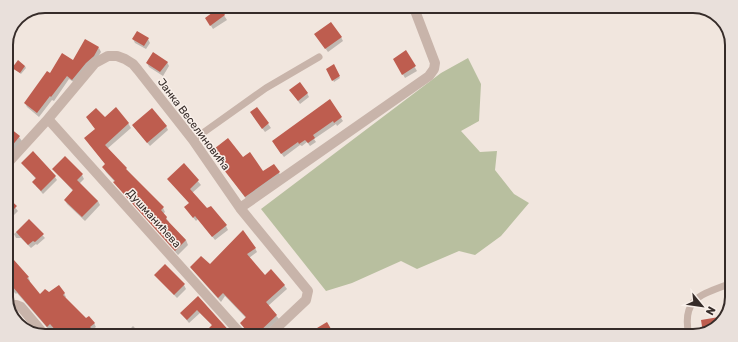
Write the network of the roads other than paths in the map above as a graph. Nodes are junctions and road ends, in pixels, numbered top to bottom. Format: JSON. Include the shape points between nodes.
{"nodes":[{"id":1,"x":416,"y":13,"type":"edge"},
{"id":2,"x":319,"y":57,"type":"dead end"},
{"id":3,"x":48,"y":119,"type":"junction"},
{"id":4,"x":192,"y":140,"type":"junction"},
{"id":5,"x":13,"y":157,"type":"edge"},
{"id":6,"x":240,"y":208,"type":"junction"},
{"id":7,"x":725,"y":286,"type":"edge"},
{"id":8,"x":15,"y":306,"type":"edge"},
{"id":9,"x":39,"y":328,"type":"edge"},
{"id":10,"x":237,"y":329,"type":"edge"},
{"id":11,"x":275,"y":329,"type":"edge"},
{"id":12,"x":688,"y":329,"type":"edge"}],
"edges":[{"from":1,"to":6,"type":"street","via":[[435,63],[429,76]]},
{"from":2,"to":4,"type":"lane","via":[[266,88]]},
{"from":3,"to":4,"type":"street","name":"Јанка Веселиновића","via":[[95,63],[108,56],[117,56],[133,64]]},
{"from":3,"to":5,"type":"street","name":"Јанка Веселиновића"},
{"from":3,"to":10,"type":"street","name":"Душманићева"},
{"from":4,"to":6,"type":"street","name":"Јанка Веселиновића"},
{"from":6,"to":11,"type":"street","name":"Јанка Веселиновића","via":[[308,291],[306,300]]},
{"from":7,"to":12,"type":"lane","via":[[702,295],[693,302],[686,318]]},
{"from":8,"to":9,"type":"street","via":[[21,307]]}]}
